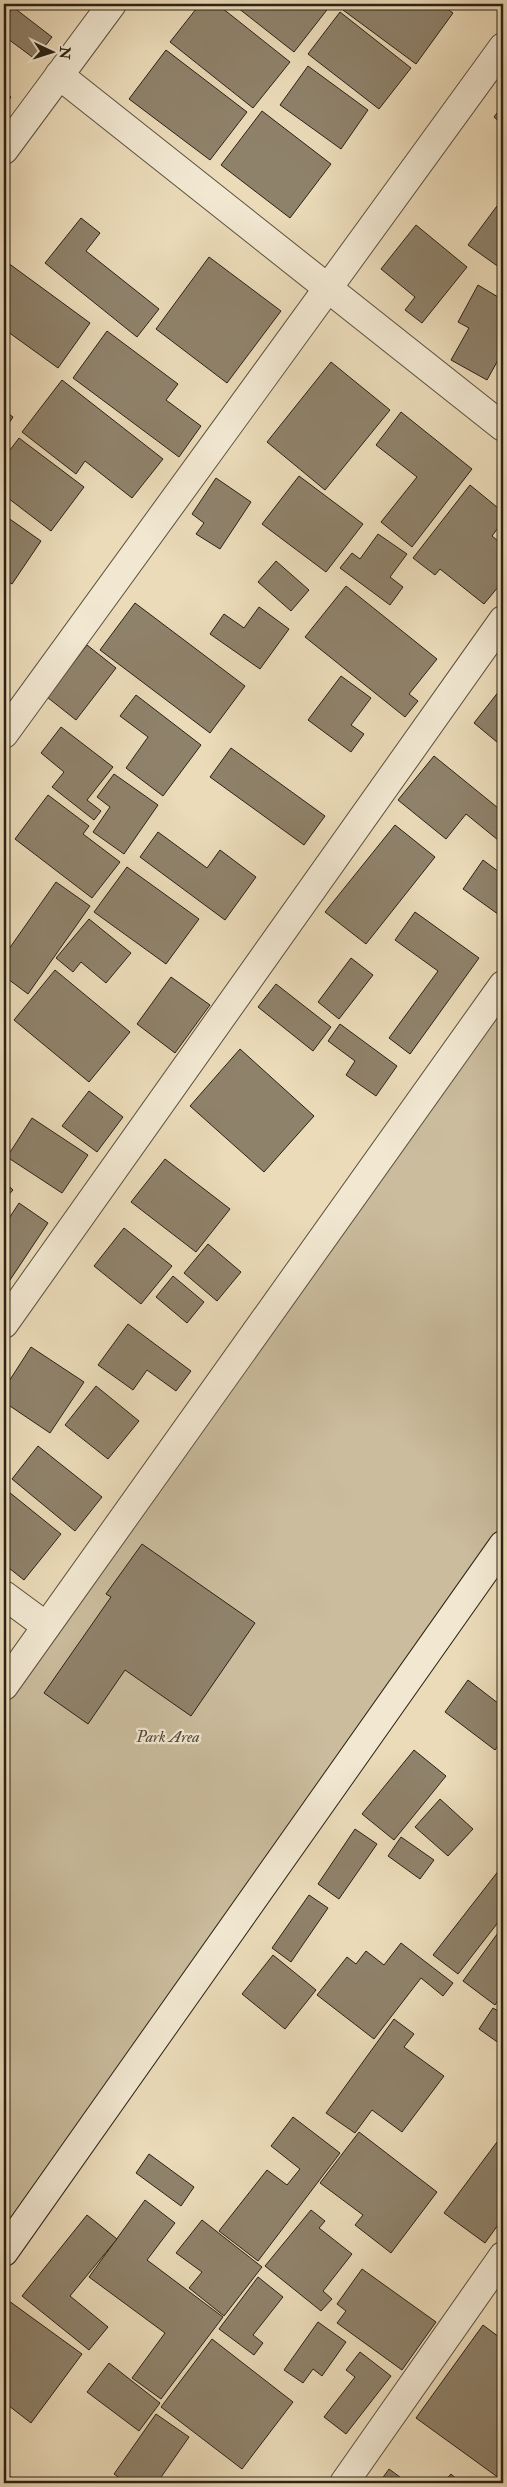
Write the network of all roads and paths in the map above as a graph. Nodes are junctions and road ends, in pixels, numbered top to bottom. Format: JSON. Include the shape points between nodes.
{"nodes":[{"id":1,"x":112,"y":4,"type":"edge"},
{"id":2,"x":503,"y":46,"type":"edge"},
{"id":3,"x":59,"y":75,"type":"junction"},
{"id":4,"x":4,"y":150,"type":"edge"},
{"id":5,"x":329,"y":286,"type":"junction"},
{"id":6,"x":503,"y":427,"type":"edge"},
{"id":7,"x":503,"y":620,"type":"edge"},
{"id":8,"x":4,"y":734,"type":"edge"},
{"id":9,"x":503,"y":985,"type":"edge"},
{"id":10,"x":4,"y":1324,"type":"edge"},
{"id":11,"x":503,"y":1544,"type":"edge"},
{"id":12,"x":4,"y":1595,"type":"edge"},
{"id":13,"x":46,"y":1626,"type":"junction"},
{"id":14,"x":4,"y":1686,"type":"edge"},
{"id":15,"x":4,"y":2252,"type":"edge"},
{"id":16,"x":503,"y":2256,"type":"edge"},
{"id":17,"x":344,"y":2483,"type":"edge"}],
"edges":[{"from":1,"to":3,"type":"street"},
{"from":2,"to":5,"type":"street"},
{"from":3,"to":4,"type":"street"},
{"from":3,"to":5,"type":"street"},
{"from":5,"to":6,"type":"street"},
{"from":5,"to":8,"type":"street"},
{"from":7,"to":10,"type":"street"},
{"from":9,"to":13,"type":"street"},
{"from":11,"to":15,"type":"street"},
{"from":12,"to":13,"type":"street"},
{"from":13,"to":14,"type":"street"},
{"from":16,"to":17,"type":"street"}]}
